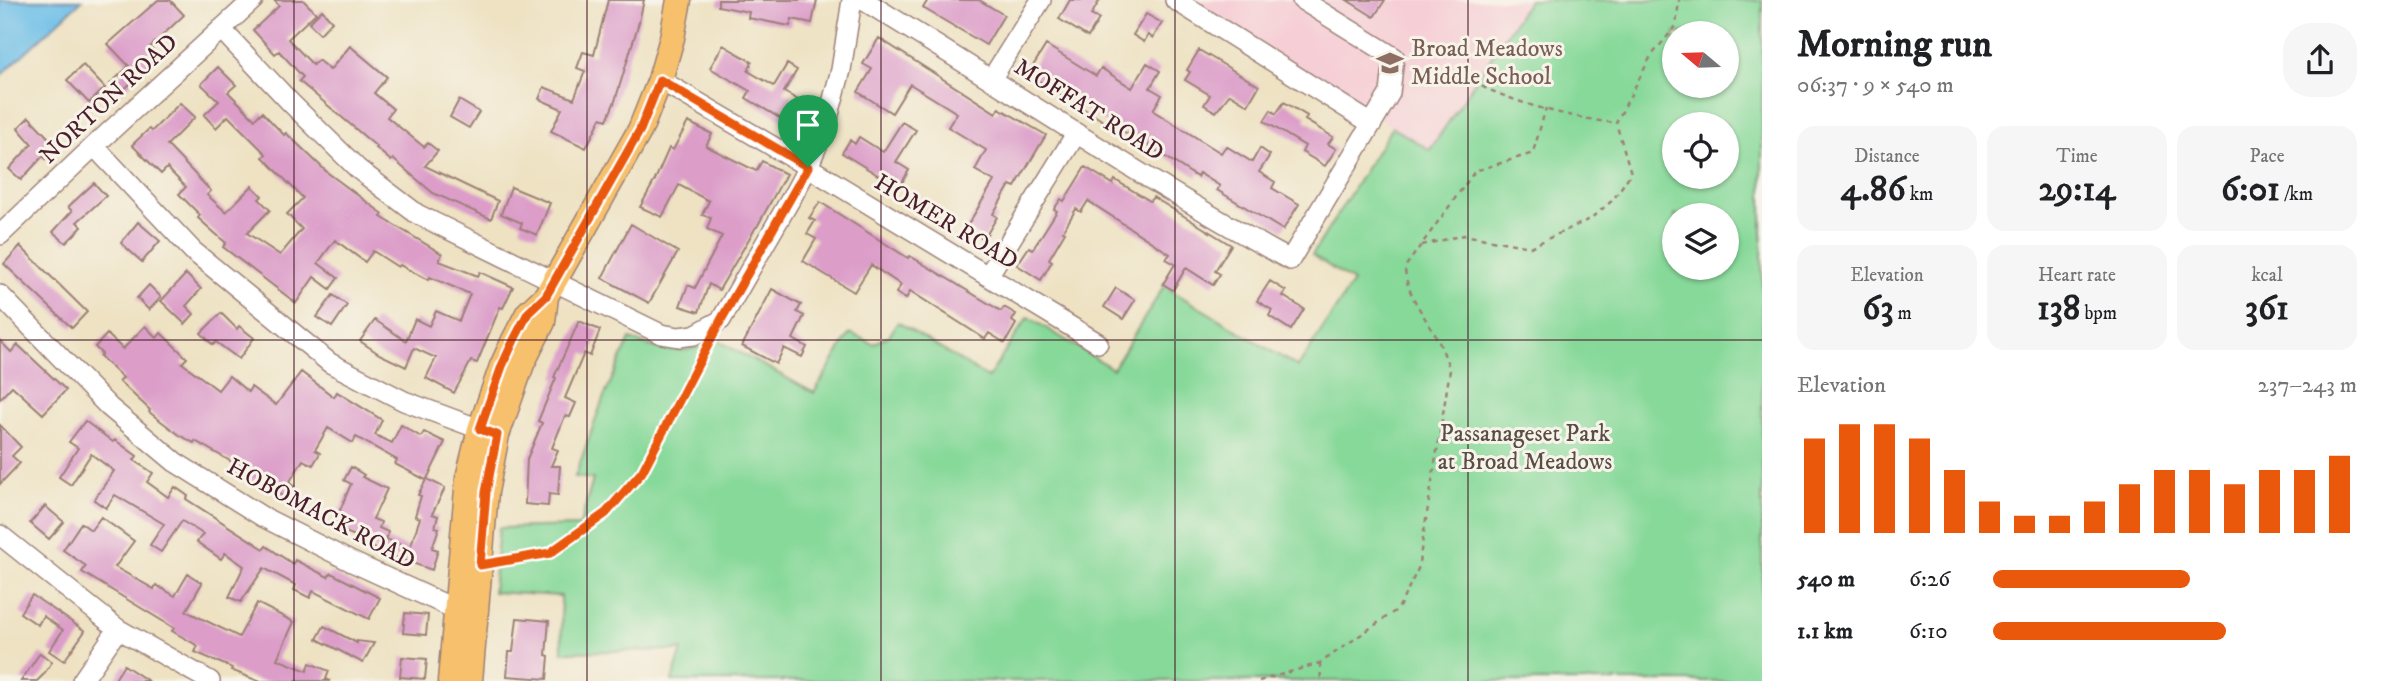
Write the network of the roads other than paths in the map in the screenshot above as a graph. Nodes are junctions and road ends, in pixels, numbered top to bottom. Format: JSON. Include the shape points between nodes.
{"nodes":[{"id":1,"x":253,"y":0,"type":"edge"},
{"id":2,"x":679,"y":0,"type":"edge"},
{"id":3,"x":852,"y":0,"type":"edge"},
{"id":4,"x":863,"y":0,"type":"edge"},
{"id":5,"x":1041,"y":0,"type":"edge"},
{"id":6,"x":1175,"y":0,"type":"edge"},
{"id":7,"x":1302,"y":0,"type":"edge"},
{"id":8,"x":220,"y":29,"type":"junction"},
{"id":9,"x":992,"y":78,"type":"junction"},
{"id":10,"x":660,"y":80,"type":"junction"},
{"id":11,"x":1372,"y":124,"type":"junction"},
{"id":12,"x":1076,"y":134,"type":"junction"},
{"id":13,"x":94,"y":146,"type":"junction"},
{"id":14,"x":808,"y":167,"type":"junction"},
{"id":15,"x":0,"y":235,"type":"edge"},
{"id":16,"x":988,"y":276,"type":"junction"},
{"id":17,"x":550,"y":288,"type":"junction"},
{"id":18,"x":0,"y":295,"type":"edge"},
{"id":19,"x":1098,"y":343,"type":"dead end"},
{"id":20,"x":489,"y":432,"type":"junction"},
{"id":21,"x":0,"y":535,"type":"edge"},
{"id":22,"x":467,"y":610,"type":"junction"},
{"id":23,"x":118,"y":629,"type":"junction"},
{"id":24,"x":82,"y":681,"type":"edge"},
{"id":25,"x":210,"y":681,"type":"edge"},
{"id":26,"x":450,"y":681,"type":"edge"},
{"id":27,"x":470,"y":681,"type":"edge"}],
"edges":[{"from":1,"to":8,"type":"street","name":"NORTON ROAD"},
{"from":2,"to":10,"type":"main road"},
{"from":3,"to":14,"type":"street","via":[[841,69]]},
{"from":4,"to":9,"type":"street","name":"MOFFAT ROAD"},
{"from":5,"to":9,"type":"street"},
{"from":6,"to":11,"type":"street"},
{"from":7,"to":11,"type":"street","via":[[1394,57],[1390,93]]},
{"from":8,"to":13,"type":"street","name":"NORTON ROAD"},
{"from":8,"to":17,"type":"street","via":[[358,169],[417,214]]},
{"from":9,"to":12,"type":"street","name":"MOFFAT ROAD"},
{"from":10,"to":14,"type":"street","name":"HOMER ROAD"},
{"from":10,"to":17,"type":"main road","via":[[640,130]]},
{"from":11,"to":12,"type":"street","name":"MOFFAT ROAD","via":[[1290,260]]},
{"from":12,"to":16,"type":"street"},
{"from":13,"to":15,"type":"street","name":"NORTON ROAD"},
{"from":13,"to":20,"type":"street","via":[[193,251],[330,363],[404,401]]},
{"from":14,"to":16,"type":"street","name":"HOMER ROAD"},
{"from":14,"to":17,"type":"street","via":[[721,320],[694,335],[661,334]]},
{"from":16,"to":19,"type":"street","name":"HOMER ROAD"},
{"from":17,"to":20,"type":"main road","via":[[528,313],[502,366]]},
{"from":18,"to":22,"type":"street","name":"HOBOMACK ROAD","via":[[109,407],[175,462],[263,517],[352,562]]},
{"from":20,"to":22,"type":"main road","via":[[480,565]]},
{"from":20,"to":22,"type":"main road","via":[[468,478]]},
{"from":21,"to":23,"type":"street"},
{"from":22,"to":26,"type":"main road"},
{"from":22,"to":27,"type":"main road"},
{"from":23,"to":24,"type":"street"},
{"from":23,"to":25,"type":"street"}]}
